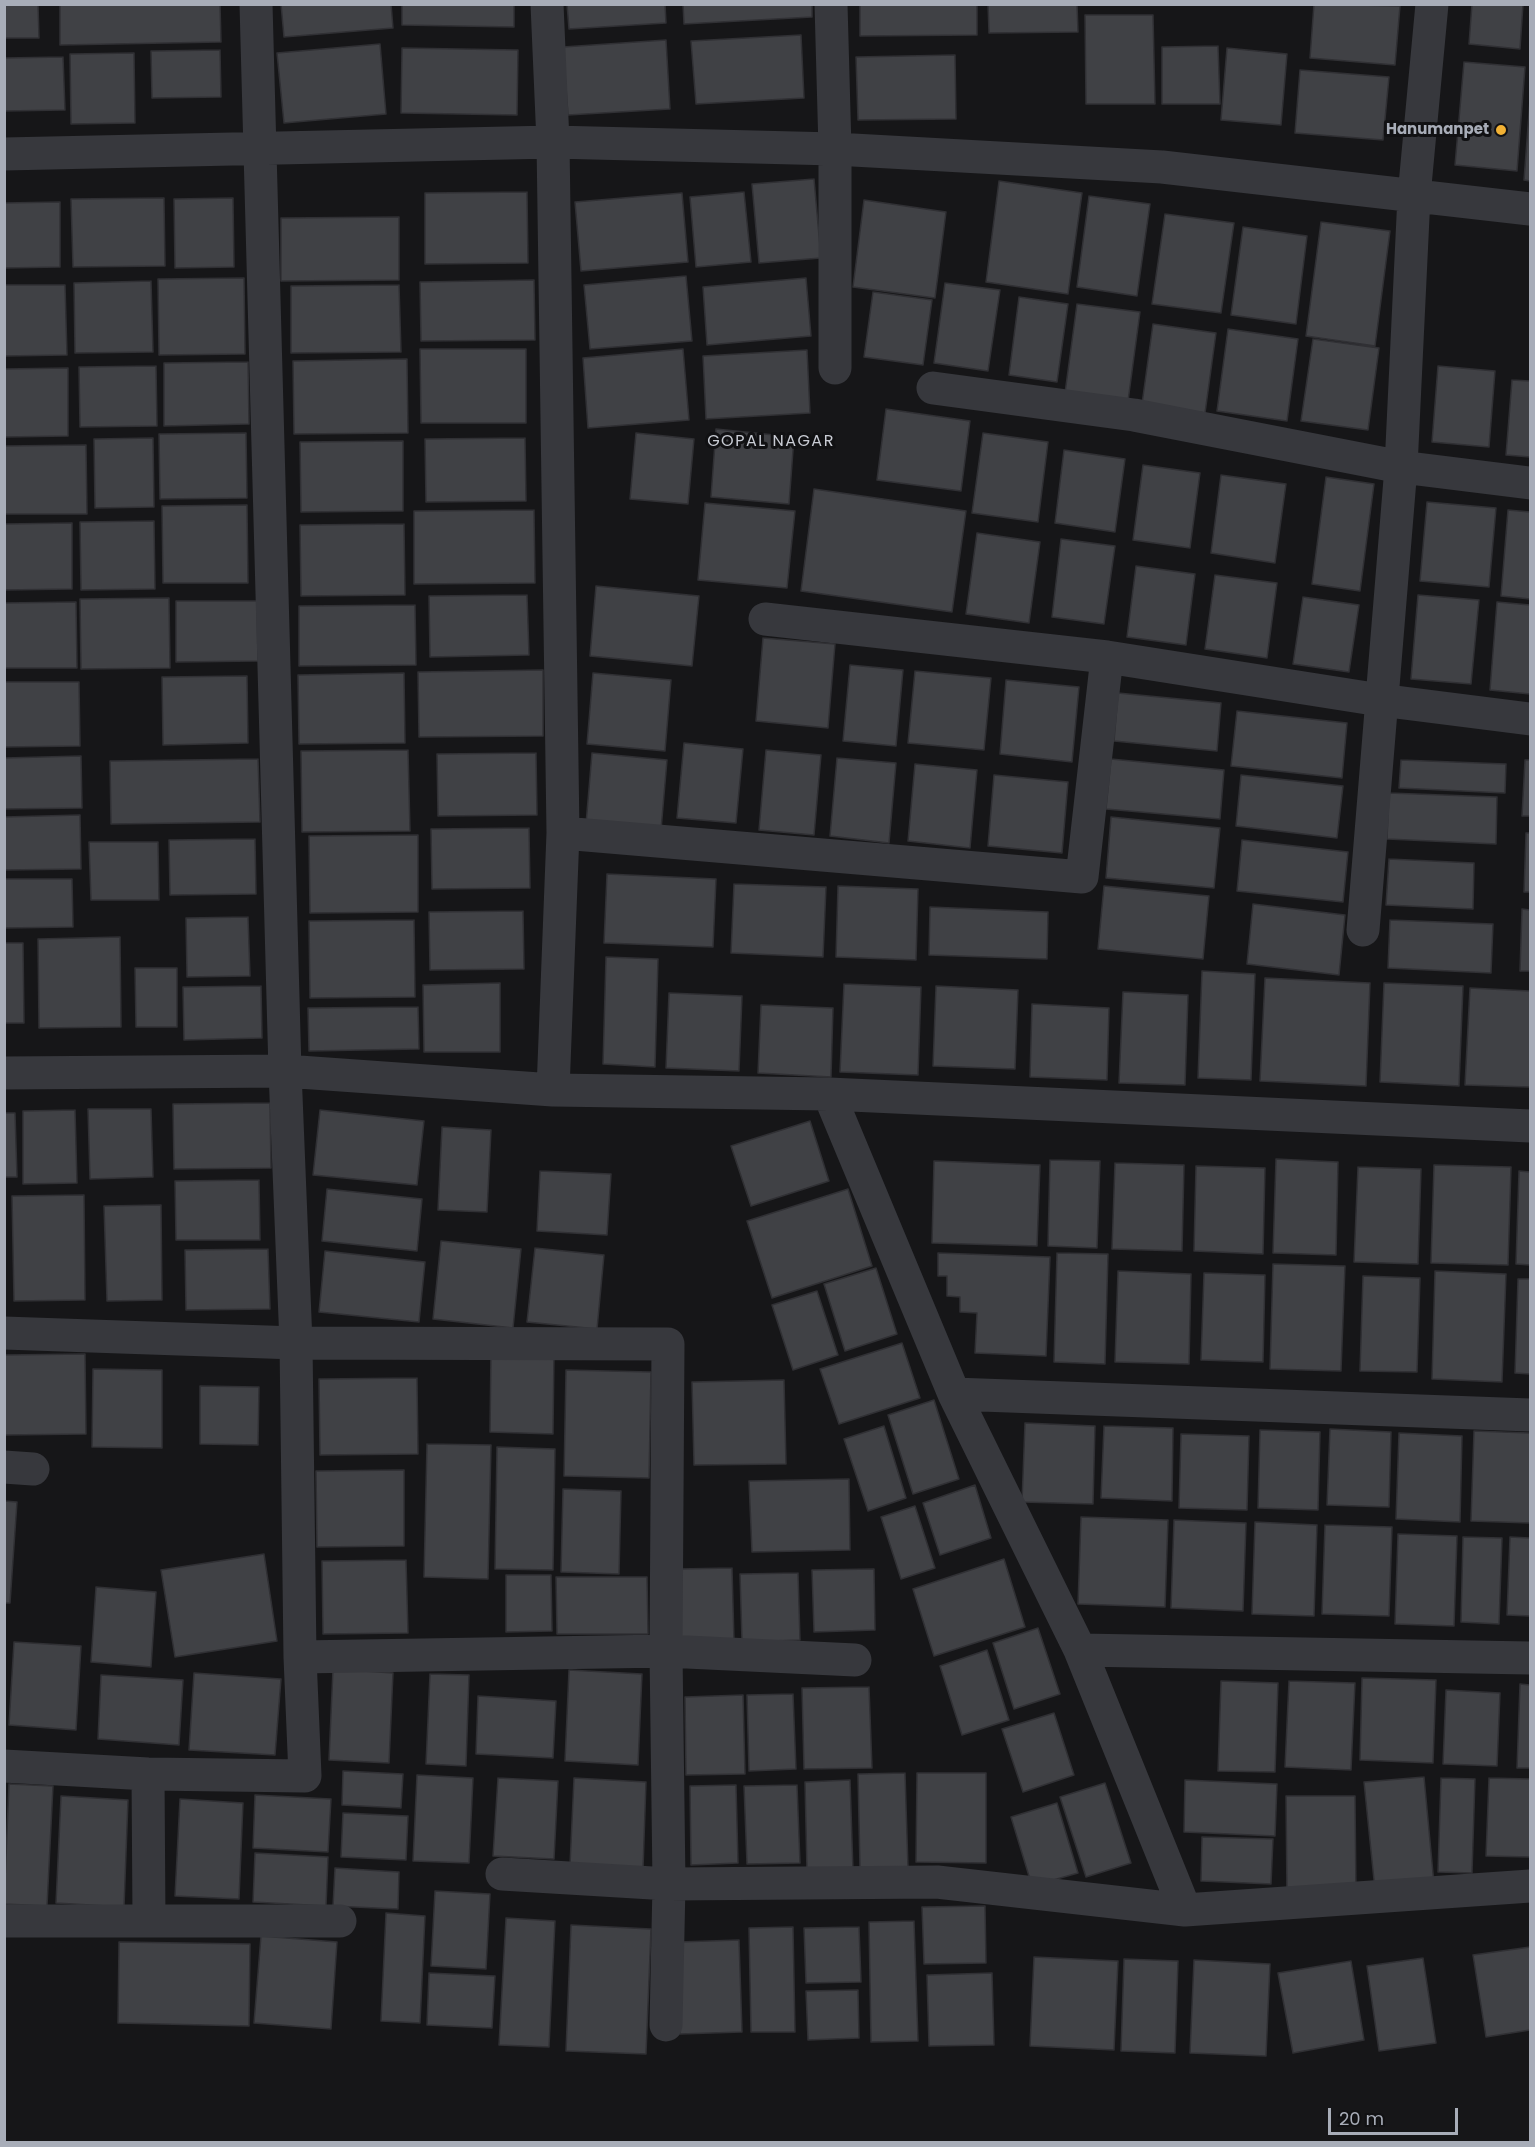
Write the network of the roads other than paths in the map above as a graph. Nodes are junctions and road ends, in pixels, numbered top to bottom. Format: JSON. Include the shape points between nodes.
{"nodes":[{"id":1,"x":256,"y":4,"type":"edge"},
{"id":2,"x":547,"y":4,"type":"edge"},
{"id":3,"x":831,"y":4,"type":"edge"},
{"id":4,"x":1432,"y":4,"type":"edge"},
{"id":5,"x":553,"y":142,"type":"junction"},
{"id":6,"x":261,"y":150,"type":"junction"},
{"id":7,"x":835,"y":150,"type":"junction"},
{"id":8,"x":4,"y":154,"type":"edge"},
{"id":9,"x":1414,"y":196,"type":"junction"},
{"id":10,"x":1530,"y":209,"type":"edge"},
{"id":11,"x":835,"y":368,"type":"dead end"},
{"id":12,"x":933,"y":388,"type":"dead end"},
{"id":13,"x":1401,"y":467,"type":"junction"},
{"id":14,"x":1530,"y":483,"type":"edge"},
{"id":15,"x":765,"y":619,"type":"dead end"},
{"id":16,"x":1107,"y":657,"type":"junction"},
{"id":17,"x":1380,"y":700,"type":"junction"},
{"id":18,"x":1530,"y":719,"type":"edge"},
{"id":19,"x":563,"y":833,"type":"junction"},
{"id":20,"x":1363,"y":930,"type":"dead end"},
{"id":21,"x":285,"y":1071,"type":"junction"},
{"id":22,"x":4,"y":1073,"type":"edge"},
{"id":23,"x":553,"y":1090,"type":"junction"},
{"id":24,"x":829,"y":1094,"type":"junction"},
{"id":25,"x":1530,"y":1126,"type":"edge"},
{"id":26,"x":4,"y":1333,"type":"edge"},
{"id":27,"x":296,"y":1343,"type":"junction"},
{"id":28,"x":954,"y":1394,"type":"junction"},
{"id":29,"x":1530,"y":1415,"type":"edge"},
{"id":30,"x":1080,"y":1650,"type":"junction"},
{"id":31,"x":666,"y":1651,"type":"junction"},
{"id":32,"x":300,"y":1657,"type":"junction"},
{"id":33,"x":1530,"y":1658,"type":"edge"},
{"id":34,"x":855,"y":1660,"type":"dead end"},
{"id":35,"x":4,"y":1766,"type":"edge"},
{"id":36,"x":148,"y":1774,"type":"junction"},
{"id":37,"x":502,"y":1874,"type":"dead end"},
{"id":38,"x":669,"y":1884,"type":"junction"},
{"id":39,"x":1530,"y":1886,"type":"edge"},
{"id":40,"x":1185,"y":1910,"type":"junction"},
{"id":41,"x":4,"y":1921,"type":"edge"},
{"id":42,"x":149,"y":1921,"type":"junction"},
{"id":43,"x":340,"y":1921,"type":"dead end"},
{"id":44,"x":666,"y":2025,"type":"dead end"}],
"edges":[{"from":1,"to":6,"type":"street"},
{"from":2,"to":5,"type":"street"},
{"from":3,"to":7,"type":"street"},
{"from":4,"to":9,"type":"street"},
{"from":5,"to":6,"type":"street"},
{"from":5,"to":7,"type":"street"},
{"from":5,"to":19,"type":"street"},
{"from":6,"to":8,"type":"street"},
{"from":6,"to":21,"type":"street"},
{"from":7,"to":9,"type":"street","via":[[1162,167]]},
{"from":7,"to":11,"type":"street"},
{"from":9,"to":10,"type":"street"},
{"from":9,"to":13,"type":"street"},
{"from":12,"to":13,"type":"street","via":[[1134,415]]},
{"from":13,"to":14,"type":"street"},
{"from":13,"to":17,"type":"street"},
{"from":15,"to":16,"type":"street"},
{"from":16,"to":17,"type":"street"},
{"from":16,"to":19,"type":"street","via":[[1082,877]]},
{"from":17,"to":18,"type":"street"},
{"from":17,"to":20,"type":"street"},
{"from":19,"to":23,"type":"street"},
{"from":21,"to":22,"type":"street"},
{"from":21,"to":23,"type":"street"},
{"from":21,"to":27,"type":"street"},
{"from":23,"to":24,"type":"street"},
{"from":24,"to":25,"type":"street"},
{"from":24,"to":28,"type":"street"},
{"from":26,"to":27,"type":"street"},
{"from":27,"to":31,"type":"street","via":[[668,1344]]},
{"from":27,"to":32,"type":"street"},
{"from":28,"to":29,"type":"street"},
{"from":28,"to":30,"type":"street"},
{"from":30,"to":33,"type":"street"},
{"from":30,"to":40,"type":"street"},
{"from":31,"to":32,"type":"street"},
{"from":31,"to":34,"type":"street"},
{"from":31,"to":38,"type":"street"},
{"from":32,"to":36,"type":"street","via":[[305,1776]]},
{"from":35,"to":36,"type":"street"},
{"from":36,"to":42,"type":"street"},
{"from":37,"to":38,"type":"street"},
{"from":38,"to":40,"type":"street","via":[[938,1882]]},
{"from":38,"to":44,"type":"street"},
{"from":39,"to":40,"type":"street"},
{"from":41,"to":42,"type":"street"},
{"from":42,"to":43,"type":"street"}]}
